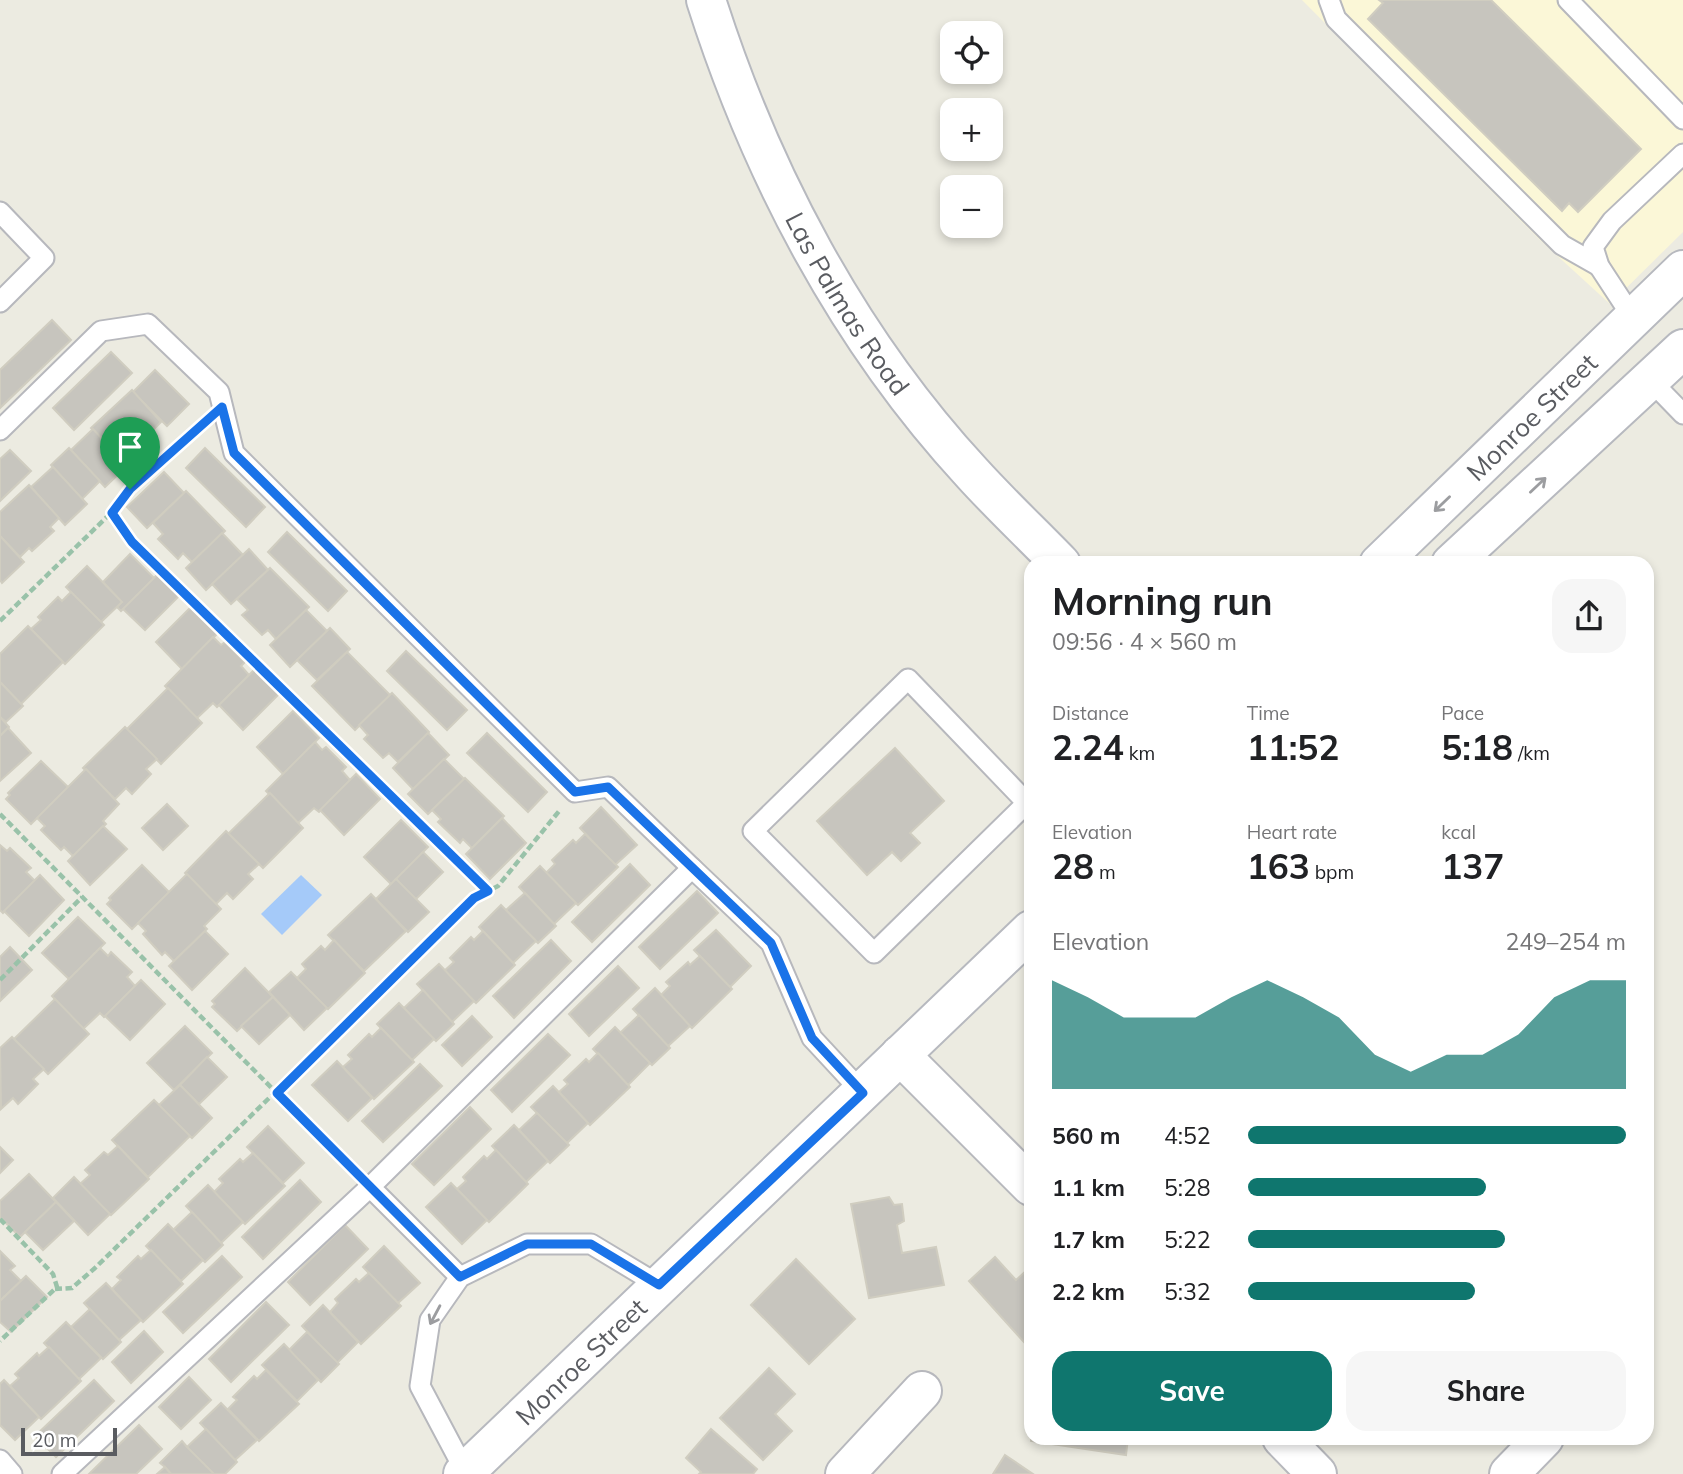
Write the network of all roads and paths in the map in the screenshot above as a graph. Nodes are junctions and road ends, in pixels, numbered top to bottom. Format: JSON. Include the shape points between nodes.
{"nodes":[{"id":1,"x":706,"y":0,"type":"edge"},
{"id":2,"x":1329,"y":0,"type":"edge"},
{"id":3,"x":1568,"y":0,"type":"edge"},
{"id":4,"x":1683,"y":119,"type":"edge"},
{"id":5,"x":1683,"y":153,"type":"edge"},
{"id":6,"x":0,"y":212,"type":"edge"},
{"id":7,"x":1599,"y":266,"type":"junction"},
{"id":8,"x":1683,"y":270,"type":"edge"},
{"id":9,"x":0,"y":302,"type":"edge"},
{"id":10,"x":1633,"y":318,"type":"junction"},
{"id":11,"x":1683,"y":349,"type":"edge"},
{"id":12,"x":1651,"y":381,"type":"junction"},
{"id":13,"x":222,"y":407,"type":"junction"},
{"id":14,"x":1683,"y":414,"type":"edge"},
{"id":15,"x":0,"y":430,"type":"edge"},
{"id":16,"x":115,"y":510,"type":"junction"},
{"id":17,"x":1053,"y":556,"type":"edge"},
{"id":18,"x":1388,"y":556,"type":"edge"},
{"id":19,"x":1460,"y":556,"type":"edge"},
{"id":20,"x":0,"y":621,"type":"edge"},
{"id":21,"x":575,"y":792,"type":"junction"},
{"id":22,"x":1024,"y":800,"type":"edge"},
{"id":23,"x":1024,"y":810,"type":"edge"},
{"id":24,"x":0,"y":814,"type":"edge"},
{"id":25,"x":692,"y":868,"type":"junction"},
{"id":26,"x":488,"y":891,"type":"junction"},
{"id":27,"x":82,"y":897,"type":"junction"},
{"id":28,"x":1024,"y":937,"type":"edge"},
{"id":29,"x":0,"y":980,"type":"edge"},
{"id":30,"x":900,"y":1055,"type":"junction"},
{"id":31,"x":277,"y":1093,"type":"junction"},
{"id":32,"x":863,"y":1093,"type":"junction"},
{"id":33,"x":1024,"y":1179,"type":"edge"},
{"id":34,"x":370,"y":1186,"type":"junction"},
{"id":35,"x":0,"y":1219,"type":"edge"},
{"id":36,"x":460,"y":1277,"type":"junction"},
{"id":37,"x":659,"y":1285,"type":"junction"},
{"id":38,"x":55,"y":1289,"type":"junction"},
{"id":39,"x":0,"y":1341,"type":"edge"},
{"id":40,"x":922,"y":1391,"type":"dead end"},
{"id":41,"x":1289,"y":1445,"type":"edge"},
{"id":42,"x":1537,"y":1445,"type":"edge"},
{"id":43,"x":0,"y":1461,"type":"edge"},
{"id":44,"x":464,"y":1473,"type":"edge"},
{"id":45,"x":12,"y":1474,"type":"edge"},
{"id":46,"x":62,"y":1474,"type":"edge"},
{"id":47,"x":845,"y":1474,"type":"edge"},
{"id":48,"x":1317,"y":1474,"type":"edge"},
{"id":49,"x":1509,"y":1474,"type":"edge"}],
"edges":[{"from":1,"to":17,"type":"main road","name":"Las Palmas Road","via":[[740,99],[774,177],[844,303],[925,418]]},
{"from":2,"to":7,"type":"lane","via":[[1336,19],[1562,245]]},
{"from":3,"to":4,"type":"lane"},
{"from":5,"to":7,"type":"lane","via":[[1612,221],[1593,247]]},
{"from":6,"to":9,"type":"lane","via":[[44,258]]},
{"from":7,"to":10,"type":"lane"},
{"from":8,"to":10,"type":"main road","name":"Monroe Street"},
{"from":10,"to":18,"type":"main road","name":"Monroe Street","one_way":true},
{"from":11,"to":12,"type":"main road","name":"Monroe Street"},
{"from":12,"to":14,"type":"lane"},
{"from":19,"to":12,"type":"main road","name":"Monroe Street","one_way":true},
{"from":13,"to":15,"type":"lane","via":[[219,392],[148,324],[101,331]]},
{"from":13,"to":16,"type":"path","via":[[130,489]]},
{"from":13,"to":21,"type":"lane","via":[[234,453]]},
{"from":16,"to":20,"type":"path"},
{"from":16,"to":26,"type":"path","via":[[117,524],[132,542]]},
{"from":21,"to":25,"type":"lane","via":[[608,787]]},
{"from":21,"to":26,"type":"path","via":[[498,886]]},
{"from":22,"to":23,"type":"lane","via":[[908,679],[753,831],[874,953]]},
{"from":24,"to":27,"type":"path"},
{"from":25,"to":32,"type":"lane","via":[[771,943],[812,1038]]},
{"from":25,"to":34,"type":"lane"},
{"from":26,"to":31,"type":"path","via":[[474,898]]},
{"from":27,"to":29,"type":"path"},
{"from":27,"to":31,"type":"path"},
{"from":28,"to":30,"type":"main road","name":"Monroe Street"},
{"from":30,"to":32,"type":"main road","name":"Monroe Street"},
{"from":30,"to":33,"type":"main road"},
{"from":31,"to":34,"type":"path"},
{"from":31,"to":38,"type":"path","via":[[95,1269],[72,1288]]},
{"from":32,"to":37,"type":"main road","name":"Monroe Street"},
{"from":34,"to":36,"type":"lane"},
{"from":34,"to":46,"type":"lane"},
{"from":35,"to":38,"type":"path","via":[[53,1274]]},
{"from":36,"to":37,"type":"lane","via":[[527,1244],[591,1244]]},
{"from":36,"to":44,"type":"lane","one_way":true,"via":[[430,1320],[420,1386]]},
{"from":37,"to":44,"type":"main road","name":"Monroe Street"},
{"from":38,"to":39,"type":"path"},
{"from":40,"to":47,"type":"main road"},
{"from":41,"to":48,"type":"main road"},
{"from":42,"to":49,"type":"main road"},
{"from":43,"to":45,"type":"lane"}]}
